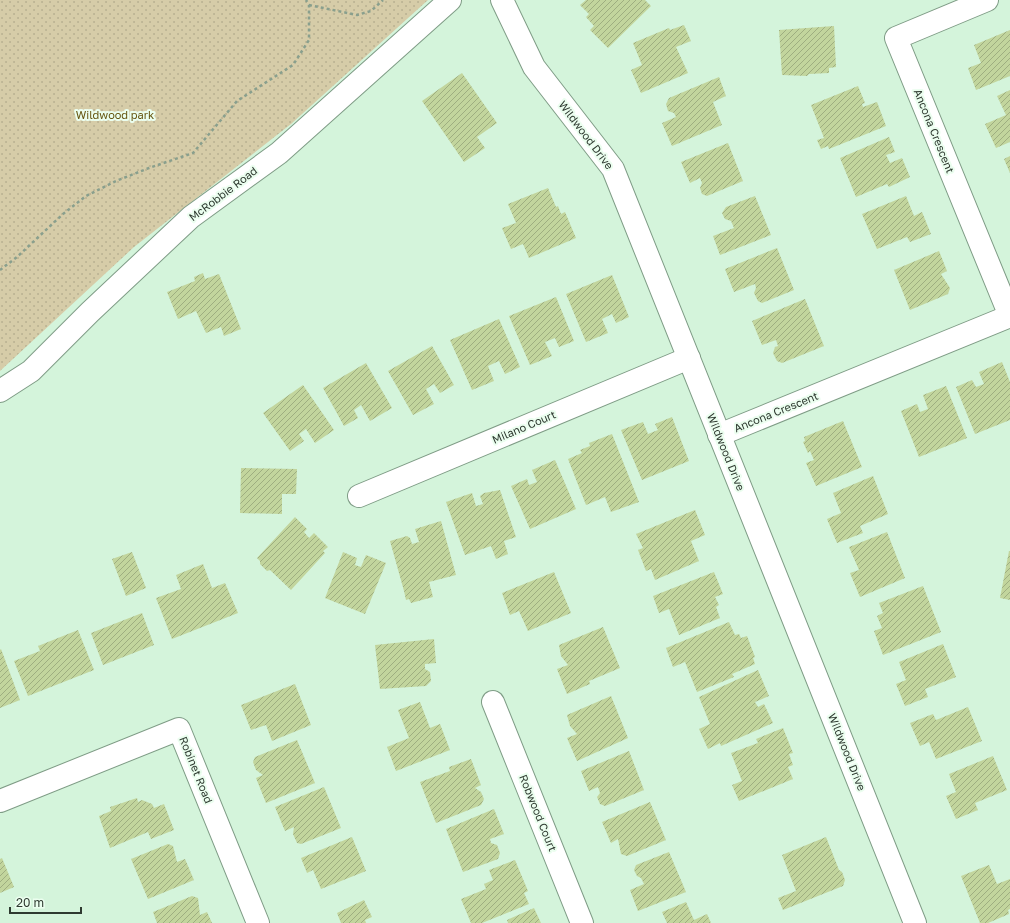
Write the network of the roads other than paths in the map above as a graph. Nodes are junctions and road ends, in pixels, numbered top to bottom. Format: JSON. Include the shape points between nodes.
{"nodes":[{"id":1,"x":450,"y":0,"type":"edge"},
{"id":2,"x":502,"y":0,"type":"edge"},
{"id":3,"x":987,"y":0,"type":"edge"},
{"id":4,"x":1010,"y":316,"type":"edge"},
{"id":5,"x":689,"y":358,"type":"junction"},
{"id":6,"x":0,"y":390,"type":"edge"},
{"id":7,"x":719,"y":435,"type":"junction"},
{"id":8,"x":359,"y":496,"type":"dead end"},
{"id":9,"x":493,"y":702,"type":"dead end"},
{"id":10,"x":0,"y":801,"type":"edge"},
{"id":11,"x":258,"y":923,"type":"edge"},
{"id":12,"x":582,"y":923,"type":"edge"},
{"id":13,"x":915,"y":923,"type":"edge"}],
"edges":[{"from":1,"to":6,"type":"street","name":"McRobbie Road","via":[[279,154],[191,217],[90,312],[32,371]]},
{"from":2,"to":5,"type":"street","name":"Wildwood Drive","via":[[534,67],[613,169]]},
{"from":3,"to":4,"type":"street","name":"Ancona Crescent","via":[[896,38]]},
{"from":4,"to":7,"type":"street","name":"Ancona Crescent"},
{"from":5,"to":7,"type":"street","name":"Wildwood Drive"},
{"from":5,"to":8,"type":"street","name":"Milano Court"},
{"from":7,"to":13,"type":"street","name":"Wildwood Drive"},
{"from":9,"to":12,"type":"street","name":"Robwood Court"},
{"from":10,"to":11,"type":"street","name":"Robinet Road","via":[[179,729]]}]}
